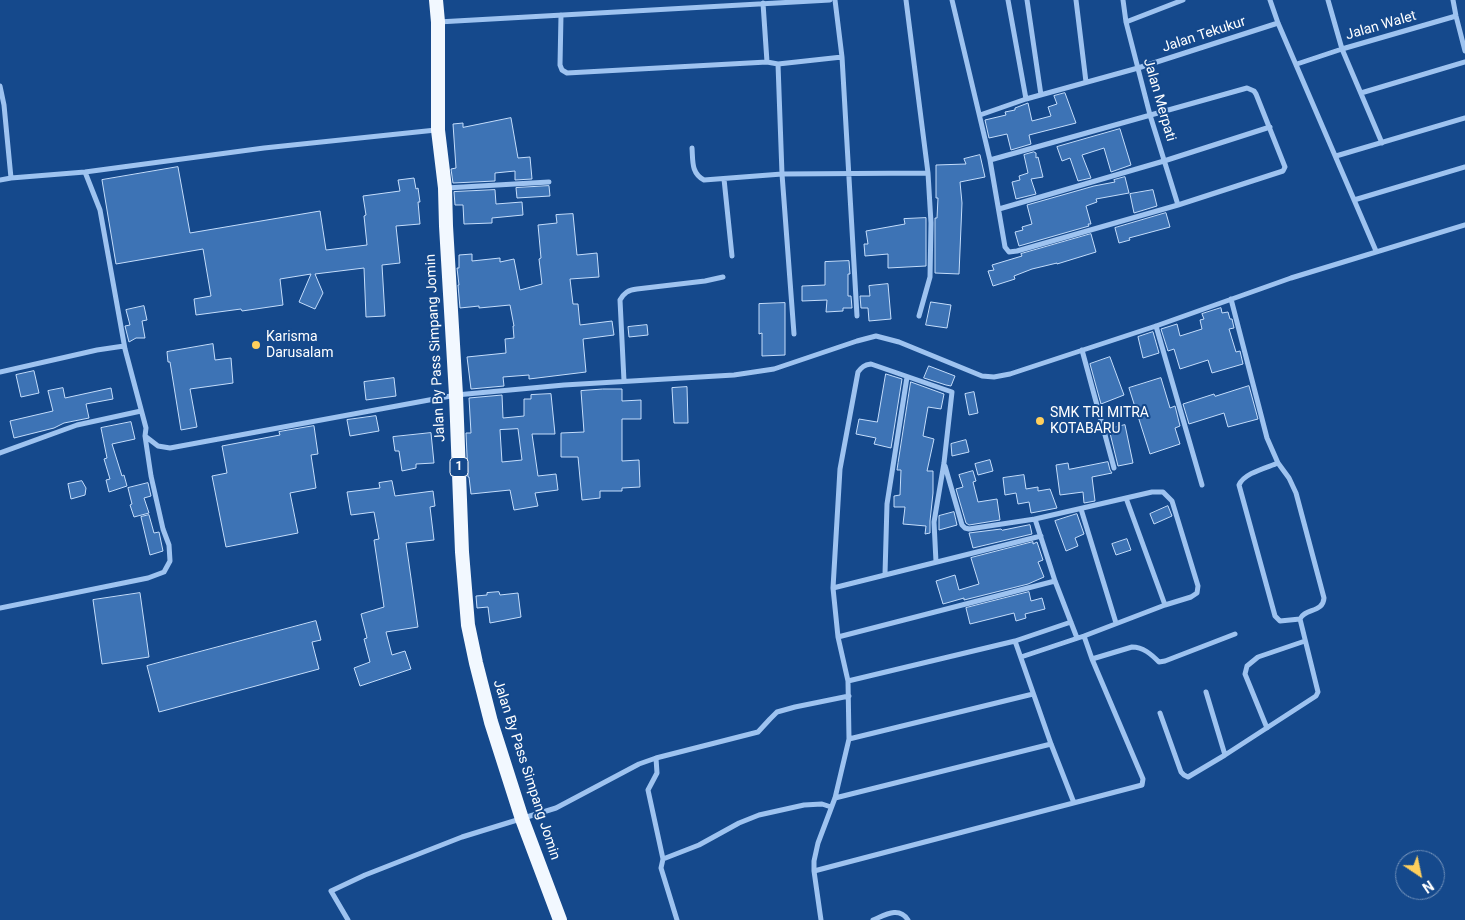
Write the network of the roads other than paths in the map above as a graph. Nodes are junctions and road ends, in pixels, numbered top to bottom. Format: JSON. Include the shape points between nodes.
{"nodes":[{"id":1,"x":436,"y":0,"type":"edge"},
{"id":2,"x":830,"y":0,"type":"edge"},
{"id":3,"x":835,"y":0,"type":"edge"},
{"id":4,"x":906,"y":0,"type":"edge"},
{"id":5,"x":952,"y":0,"type":"edge"},
{"id":6,"x":1008,"y":0,"type":"edge"},
{"id":7,"x":1027,"y":0,"type":"edge"},
{"id":8,"x":1076,"y":0,"type":"edge"},
{"id":9,"x":1122,"y":0,"type":"edge"},
{"id":10,"x":1184,"y":0,"type":"edge"},
{"id":11,"x":1270,"y":0,"type":"edge"},
{"id":12,"x":1329,"y":0,"type":"edge"},
{"id":13,"x":1453,"y":0,"type":"edge"},
{"id":14,"x":763,"y":3,"type":"junction"},
{"id":15,"x":561,"y":16,"type":"junction"},
{"id":16,"x":1456,"y":16,"type":"junction"},
{"id":17,"x":438,"y":22,"type":"junction"},
{"id":18,"x":1126,"y":22,"type":"junction"},
{"id":19,"x":1278,"y":23,"type":"junction"},
{"id":20,"x":1342,"y":49,"type":"junction"},
{"id":21,"x":1465,"y":51,"type":"edge"},
{"id":22,"x":842,"y":57,"type":"junction"},
{"id":23,"x":767,"y":62,"type":"junction"},
{"id":24,"x":1465,"y":62,"type":"edge"},
{"id":25,"x":778,"y":64,"type":"junction"},
{"id":26,"x":1297,"y":64,"type":"junction"},
{"id":27,"x":1138,"y":68,"type":"junction"},
{"id":28,"x":1086,"y":82,"type":"junction"},
{"id":29,"x":0,"y":86,"type":"edge"},
{"id":30,"x":1361,"y":93,"type":"junction"},
{"id":31,"x":1041,"y":95,"type":"junction"},
{"id":32,"x":1026,"y":99,"type":"junction"},
{"id":33,"x":980,"y":115,"type":"junction"},
{"id":34,"x":1150,"y":115,"type":"junction"},
{"id":35,"x":1465,"y":118,"type":"edge"},
{"id":36,"x":1270,"y":127,"type":"junction"},
{"id":37,"x":438,"y":130,"type":"junction"},
{"id":38,"x":1382,"y":144,"type":"junction"},
{"id":39,"x":692,"y":148,"type":"dead end"},
{"id":40,"x":1336,"y":156,"type":"junction"},
{"id":41,"x":990,"y":160,"type":"junction"},
{"id":42,"x":1164,"y":162,"type":"junction"},
{"id":43,"x":1465,"y":167,"type":"edge"},
{"id":44,"x":85,"y":172,"type":"junction"},
{"id":45,"x":928,"y":173,"type":"junction"},
{"id":46,"x":782,"y":174,"type":"junction"},
{"id":47,"x":848,"y":175,"type":"junction"},
{"id":48,"x":11,"y":178,"type":"junction"},
{"id":49,"x":724,"y":179,"type":"junction"},
{"id":50,"x":0,"y":180,"type":"edge"},
{"id":51,"x":549,"y":182,"type":"dead end"},
{"id":52,"x":445,"y":188,"type":"junction"},
{"id":53,"x":1354,"y":200,"type":"junction"},
{"id":54,"x":1178,"y":205,"type":"junction"},
{"id":55,"x":999,"y":209,"type":"junction"},
{"id":56,"x":1465,"y":226,"type":"edge"},
{"id":57,"x":1376,"y":251,"type":"junction"},
{"id":58,"x":732,"y":256,"type":"dead end"},
{"id":59,"x":723,"y":277,"type":"dead end"},
{"id":60,"x":1231,"y":299,"type":"junction"},
{"id":61,"x":857,"y":316,"type":"dead end"},
{"id":62,"x":919,"y":316,"type":"dead end"},
{"id":63,"x":1156,"y":326,"type":"junction"},
{"id":64,"x":794,"y":334,"type":"dead end"},
{"id":65,"x":124,"y":346,"type":"junction"},
{"id":66,"x":1082,"y":350,"type":"junction"},
{"id":67,"x":0,"y":372,"type":"edge"},
{"id":68,"x":907,"y":377,"type":"junction"},
{"id":69,"x":624,"y":381,"type":"junction"},
{"id":70,"x":456,"y":395,"type":"junction"},
{"id":71,"x":141,"y":410,"type":"junction"},
{"id":72,"x":145,"y":436,"type":"junction"},
{"id":73,"x":0,"y":453,"type":"edge"},
{"id":74,"x":944,"y":462,"type":"junction"},
{"id":75,"x":1278,"y":463,"type":"junction"},
{"id":76,"x":1114,"y":468,"type":"dead end"},
{"id":77,"x":1202,"y":485,"type":"dead end"},
{"id":78,"x":1126,"y":498,"type":"junction"},
{"id":79,"x":1081,"y":509,"type":"junction"},
{"id":80,"x":1035,"y":518,"type":"junction"},
{"id":81,"x":1041,"y":536,"type":"junction"},
{"id":82,"x":936,"y":562,"type":"junction"},
{"id":83,"x":885,"y":574,"type":"junction"},
{"id":84,"x":1055,"y":582,"type":"junction"},
{"id":85,"x":832,"y":588,"type":"junction"},
{"id":86,"x":1165,"y":605,"type":"junction"},
{"id":87,"x":0,"y":608,"type":"edge"},
{"id":88,"x":1300,"y":619,"type":"junction"},
{"id":89,"x":1071,"y":622,"type":"junction"},
{"id":90,"x":1116,"y":623,"type":"junction"},
{"id":91,"x":1235,"y":634,"type":"dead end"},
{"id":92,"x":1084,"y":636,"type":"junction"},
{"id":93,"x":838,"y":637,"type":"junction"},
{"id":94,"x":1077,"y":638,"type":"junction"},
{"id":95,"x":1015,"y":641,"type":"junction"},
{"id":96,"x":1305,"y":641,"type":"junction"},
{"id":97,"x":1021,"y":657,"type":"junction"},
{"id":98,"x":1092,"y":659,"type":"junction"},
{"id":99,"x":848,"y":681,"type":"junction"},
{"id":100,"x":1206,"y":692,"type":"dead end"},
{"id":101,"x":1033,"y":694,"type":"junction"},
{"id":102,"x":849,"y":696,"type":"junction"},
{"id":103,"x":1160,"y":713,"type":"dead end"},
{"id":104,"x":1268,"y":728,"type":"junction"},
{"id":105,"x":849,"y":739,"type":"junction"},
{"id":106,"x":1051,"y":744,"type":"junction"},
{"id":107,"x":1225,"y":755,"type":"junction"},
{"id":108,"x":656,"y":758,"type":"junction"},
{"id":109,"x":835,"y":798,"type":"junction"},
{"id":110,"x":1074,"y":803,"type":"junction"},
{"id":111,"x":831,"y":807,"type":"junction"},
{"id":112,"x":522,"y":819,"type":"junction"},
{"id":113,"x":663,"y":859,"type":"junction"},
{"id":114,"x":814,"y":871,"type":"junction"},
{"id":115,"x":348,"y":920,"type":"edge"},
{"id":116,"x":560,"y":920,"type":"edge"},
{"id":117,"x":677,"y":920,"type":"edge"},
{"id":118,"x":821,"y":920,"type":"edge"},
{"id":119,"x":873,"y":920,"type":"edge"},
{"id":120,"x":908,"y":920,"type":"edge"}],
"edges":[{"from":1,"to":17,"type":"highway","name":"Jalan By Pass Simpang Jomin","number":"1"},
{"from":2,"to":14,"type":"street"},
{"from":3,"to":22,"type":"street"},
{"from":4,"to":45,"type":"street"},
{"from":5,"to":33,"type":"street"},
{"from":6,"to":32,"type":"street"},
{"from":7,"to":31,"type":"street"},
{"from":8,"to":28,"type":"street"},
{"from":9,"to":18,"type":"street","name":"Jalan Merpati"},
{"from":10,"to":18,"type":"street"},
{"from":11,"to":19,"type":"street"},
{"from":12,"to":20,"type":"street"},
{"from":13,"to":16,"type":"street"},
{"from":14,"to":15,"type":"street"},
{"from":14,"to":23,"type":"street"},
{"from":15,"to":17,"type":"street"},
{"from":15,"to":23,"type":"street","via":[[560,65],[567,73]]},
{"from":16,"to":20,"type":"street","name":"Jalan Walet"},
{"from":16,"to":21,"type":"street"},
{"from":17,"to":37,"type":"highway","name":"Jalan By Pass Simpang Jomin","number":"1"},
{"from":18,"to":27,"type":"street","name":"Jalan Merpati"},
{"from":19,"to":26,"type":"street"},
{"from":19,"to":27,"type":"street","name":"Jalan Tekukur"},
{"from":20,"to":26,"type":"street","name":"Jalan Walet"},
{"from":20,"to":30,"type":"street"},
{"from":22,"to":25,"type":"street"},
{"from":22,"to":47,"type":"street"},
{"from":23,"to":25,"type":"street"},
{"from":24,"to":30,"type":"street"},
{"from":25,"to":46,"type":"street"},
{"from":26,"to":40,"type":"street"},
{"from":27,"to":28,"type":"street","name":"Jalan Tekukur"},
{"from":27,"to":34,"type":"street","name":"Jalan Merpati"},
{"from":28,"to":31,"type":"street","name":"Jalan Tekukur"},
{"from":29,"to":48,"type":"street"},
{"from":30,"to":38,"type":"street"},
{"from":31,"to":32,"type":"street","name":"Jalan Tekukur"},
{"from":32,"to":33,"type":"street","name":"Jalan Tekukur"},
{"from":33,"to":41,"type":"street"},
{"from":34,"to":36,"type":"street","via":[[1248,88],[1256,94]]},
{"from":34,"to":41,"type":"street"},
{"from":34,"to":42,"type":"street","name":"Jalan Merpati"},
{"from":35,"to":38,"type":"street"},
{"from":36,"to":42,"type":"street"},
{"from":36,"to":54,"type":"street","via":[[1285,164],[1283,171]]},
{"from":37,"to":44,"type":"street","via":[[264,148]]},
{"from":37,"to":52,"type":"highway","name":"Jalan By Pass Simpang Jomin","number":"1"},
{"from":38,"to":40,"type":"street"},
{"from":39,"to":49,"type":"street","via":[[698,177],[704,180]]},
{"from":40,"to":53,"type":"street"},
{"from":41,"to":55,"type":"street"},
{"from":42,"to":54,"type":"street","name":"Jalan Merpati"},
{"from":42,"to":55,"type":"street"},
{"from":43,"to":53,"type":"street"},
{"from":44,"to":48,"type":"street"},
{"from":44,"to":65,"type":"street","via":[[100,210]]},
{"from":45,"to":47,"type":"street"},
{"from":45,"to":62,"type":"street","via":[[930,277]]},
{"from":46,"to":47,"type":"street"},
{"from":46,"to":49,"type":"street"},
{"from":46,"to":64,"type":"street"},
{"from":47,"to":61,"type":"street"},
{"from":48,"to":50,"type":"street"},
{"from":49,"to":58,"type":"street"},
{"from":51,"to":52,"type":"street"},
{"from":52,"to":70,"type":"highway","name":"Jalan By Pass Simpang Jomin","number":"1"},
{"from":53,"to":57,"type":"street"},
{"from":54,"to":55,"type":"street","via":[[1012,253],[1005,248]]},
{"from":56,"to":57,"type":"street"},
{"from":57,"to":60,"type":"street"},
{"from":59,"to":69,"type":"street","via":[[630,290],[624,294],[620,300]]},
{"from":60,"to":63,"type":"street"},
{"from":60,"to":75,"type":"street","via":[[1267,438]]},
{"from":63,"to":66,"type":"street"},
{"from":63,"to":77,"type":"street"},
{"from":65,"to":67,"type":"street"},
{"from":65,"to":71,"type":"street"},
{"from":66,"to":69,"type":"street","via":[[994,377],[982,376],[899,342],[876,336],[774,369]]},
{"from":66,"to":76,"type":"street"},
{"from":68,"to":74,"type":"street","via":[[952,392]]},
{"from":68,"to":83,"type":"street","via":[[887,504]]},
{"from":68,"to":85,"type":"street","via":[[871,364],[858,372],[840,469]]},
{"from":69,"to":70,"type":"street"},
{"from":70,"to":72,"type":"street","via":[[170,448],[158,446]]},
{"from":70,"to":112,"type":"highway","name":"Jalan By Pass Simpang Jomin","number":"1","via":[[468,625],[491,722]]},
{"from":71,"to":72,"type":"street"},
{"from":71,"to":73,"type":"street","via":[[77,425]]},
{"from":72,"to":87,"type":"street","via":[[150,476],[169,546],[170,561],[164,572]]},
{"from":74,"to":80,"type":"street","via":[[965,528]]},
{"from":74,"to":82,"type":"street","via":[[934,522]]},
{"from":75,"to":88,"type":"street","via":[[1296,494],[1324,598],[1322,605],[1304,613]]},
{"from":75,"to":88,"type":"street","via":[[1243,479],[1239,486],[1275,616],[1283,622]]},
{"from":78,"to":79,"type":"street"},
{"from":78,"to":86,"type":"street"},
{"from":78,"to":86,"type":"street","via":[[1158,491],[1172,501],[1198,589],[1191,597]]},
{"from":79,"to":80,"type":"street"},
{"from":79,"to":90,"type":"street"},
{"from":80,"to":81,"type":"street"},
{"from":81,"to":82,"type":"street"},
{"from":81,"to":84,"type":"street"},
{"from":82,"to":83,"type":"street"},
{"from":83,"to":85,"type":"street"},
{"from":84,"to":89,"type":"street"},
{"from":84,"to":93,"type":"street"},
{"from":85,"to":93,"type":"street"},
{"from":86,"to":90,"type":"street"},
{"from":88,"to":96,"type":"street"},
{"from":89,"to":94,"type":"street"},
{"from":89,"to":95,"type":"street"},
{"from":90,"to":92,"type":"street"},
{"from":91,"to":98,"type":"street","via":[[1159,662],[1138,647]]},
{"from":92,"to":94,"type":"street"},
{"from":92,"to":98,"type":"street"},
{"from":93,"to":99,"type":"street"},
{"from":94,"to":97,"type":"street"},
{"from":95,"to":97,"type":"street"},
{"from":95,"to":99,"type":"street"},
{"from":96,"to":104,"type":"street","via":[[1318,692]]},
{"from":96,"to":104,"type":"street","via":[[1258,657],[1247,666],[1245,674]]},
{"from":97,"to":101,"type":"street"},
{"from":98,"to":110,"type":"street","via":[[1144,781],[1138,787]]},
{"from":99,"to":102,"type":"street"},
{"from":100,"to":107,"type":"street"},
{"from":101,"to":105,"type":"street"},
{"from":101,"to":106,"type":"street"},
{"from":102,"to":105,"type":"street"},
{"from":102,"to":108,"type":"street","via":[[795,706],[778,712],[758,732]]},
{"from":103,"to":107,"type":"street","via":[[1181,772],[1186,776],[1192,776]]},
{"from":104,"to":107,"type":"street"},
{"from":105,"to":109,"type":"street"},
{"from":106,"to":109,"type":"street"},
{"from":106,"to":110,"type":"street"},
{"from":108,"to":112,"type":"street","via":[[556,808]]},
{"from":108,"to":113,"type":"street","via":[[657,773],[648,790]]},
{"from":109,"to":111,"type":"street"},
{"from":110,"to":114,"type":"street"},
{"from":111,"to":113,"type":"street","via":[[804,805],[759,815]]},
{"from":111,"to":114,"type":"street","via":[[818,843]]},
{"from":112,"to":115,"type":"street","via":[[462,837],[331,891]]},
{"from":112,"to":116,"type":"highway","name":"Jalan By Pass Simpang Jomin","number":"1"},
{"from":113,"to":117,"type":"street","via":[[661,868]]},
{"from":114,"to":118,"type":"street"},
{"from":119,"to":120,"type":"street","via":[[894,912]]}]}
